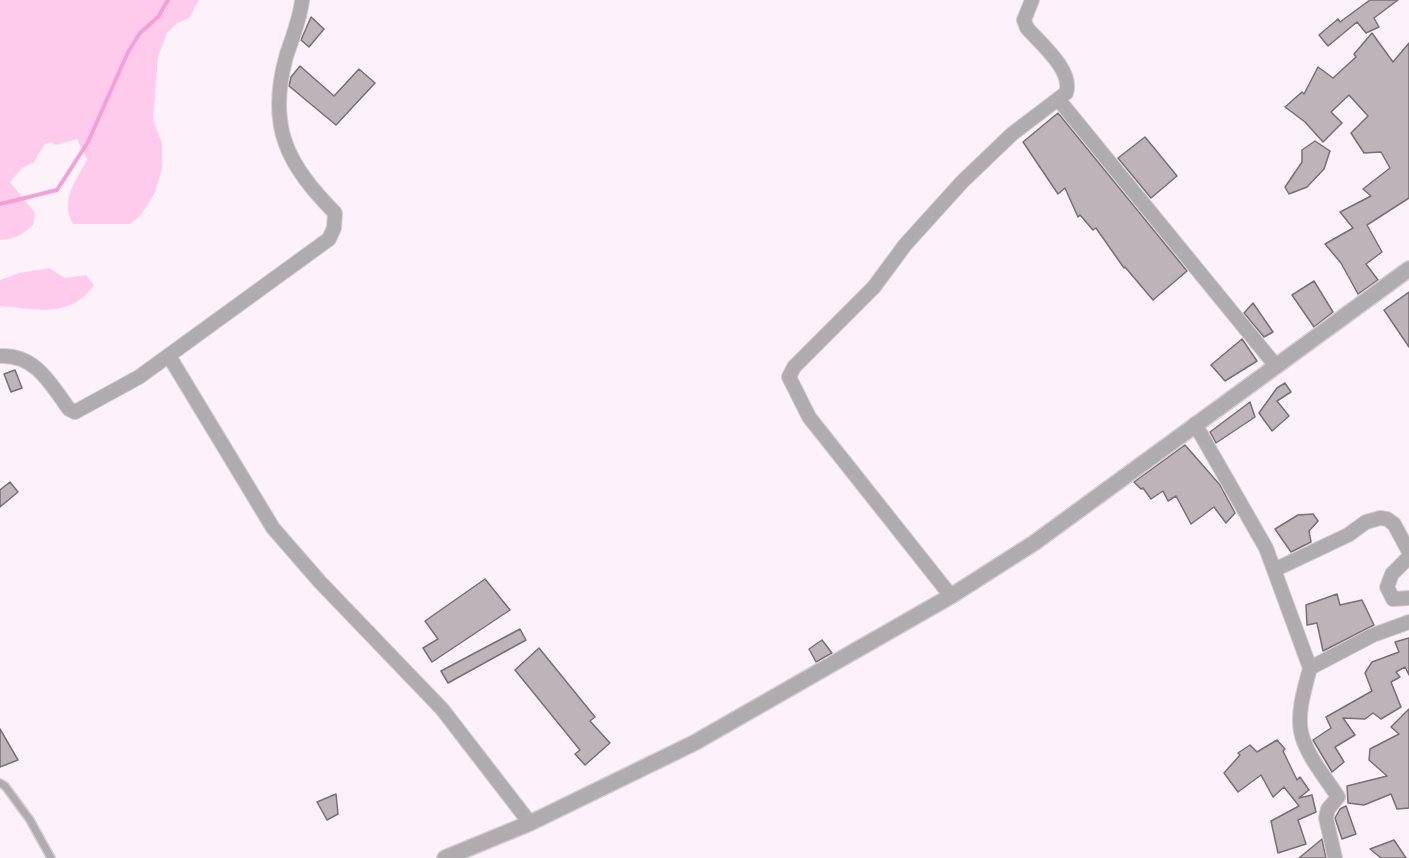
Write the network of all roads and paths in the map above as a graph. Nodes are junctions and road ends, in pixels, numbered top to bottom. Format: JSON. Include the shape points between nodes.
{"nodes":[{"id":1,"x":302,"y":0,"type":"edge"},
{"id":2,"x":1032,"y":0,"type":"edge"},
{"id":3,"x":1058,"y":99,"type":"junction"},
{"id":4,"x":1409,"y":269,"type":"edge"},
{"id":5,"x":0,"y":356,"type":"edge"},
{"id":6,"x":169,"y":356,"type":"junction"},
{"id":7,"x":1276,"y":366,"type":"junction"},
{"id":8,"x":1196,"y":424,"type":"junction"},
{"id":9,"x":1409,"y":554,"type":"edge"},
{"id":10,"x":1274,"y":570,"type":"junction"},
{"id":11,"x":951,"y":596,"type":"junction"},
{"id":12,"x":1409,"y":598,"type":"edge"},
{"id":13,"x":1409,"y":622,"type":"edge"},
{"id":14,"x":1310,"y":668,"type":"junction"},
{"id":15,"x":0,"y":783,"type":"edge"},
{"id":16,"x":530,"y":824,"type":"junction"},
{"id":17,"x":450,"y":857,"type":"edge"},
{"id":18,"x":51,"y":858,"type":"edge"},
{"id":19,"x":1335,"y":858,"type":"edge"}],
"edges":[{"from":1,"to":6,"type":"street","via":[[301,16],[283,73],[279,114],[290,157],[307,184],[334,213],[334,228],[328,238]]},
{"from":2,"to":3,"type":"street","via":[[1024,20],[1027,28],[1067,82],[1066,93]]},
{"from":3,"to":7,"type":"street"},
{"from":3,"to":11,"type":"street","via":[[1012,134],[962,182],[874,286],[794,367],[789,377],[809,417]]},
{"from":4,"to":7,"type":"street"},
{"from":5,"to":6,"type":"street","via":[[15,356],[39,369],[75,412]]},
{"from":6,"to":16,"type":"street","via":[[273,528],[442,708]]},
{"from":7,"to":8,"type":"street"},
{"from":8,"to":10,"type":"street","via":[[1266,548]]},
{"from":8,"to":11,"type":"street","via":[[1034,543]]},
{"from":9,"to":10,"type":"street","via":[[1394,524],[1380,518]]},
{"from":9,"to":12,"type":"street","via":[[1392,574],[1387,587],[1393,599]]},
{"from":10,"to":14,"type":"street"},
{"from":11,"to":16,"type":"street","via":[[694,744]]},
{"from":13,"to":14,"type":"street","via":[[1373,635]]},
{"from":14,"to":19,"type":"street","via":[[1301,733],[1338,797],[1326,818]]},
{"from":15,"to":18,"type":"lane","via":[[30,820]]},
{"from":16,"to":17,"type":"street"}]}
